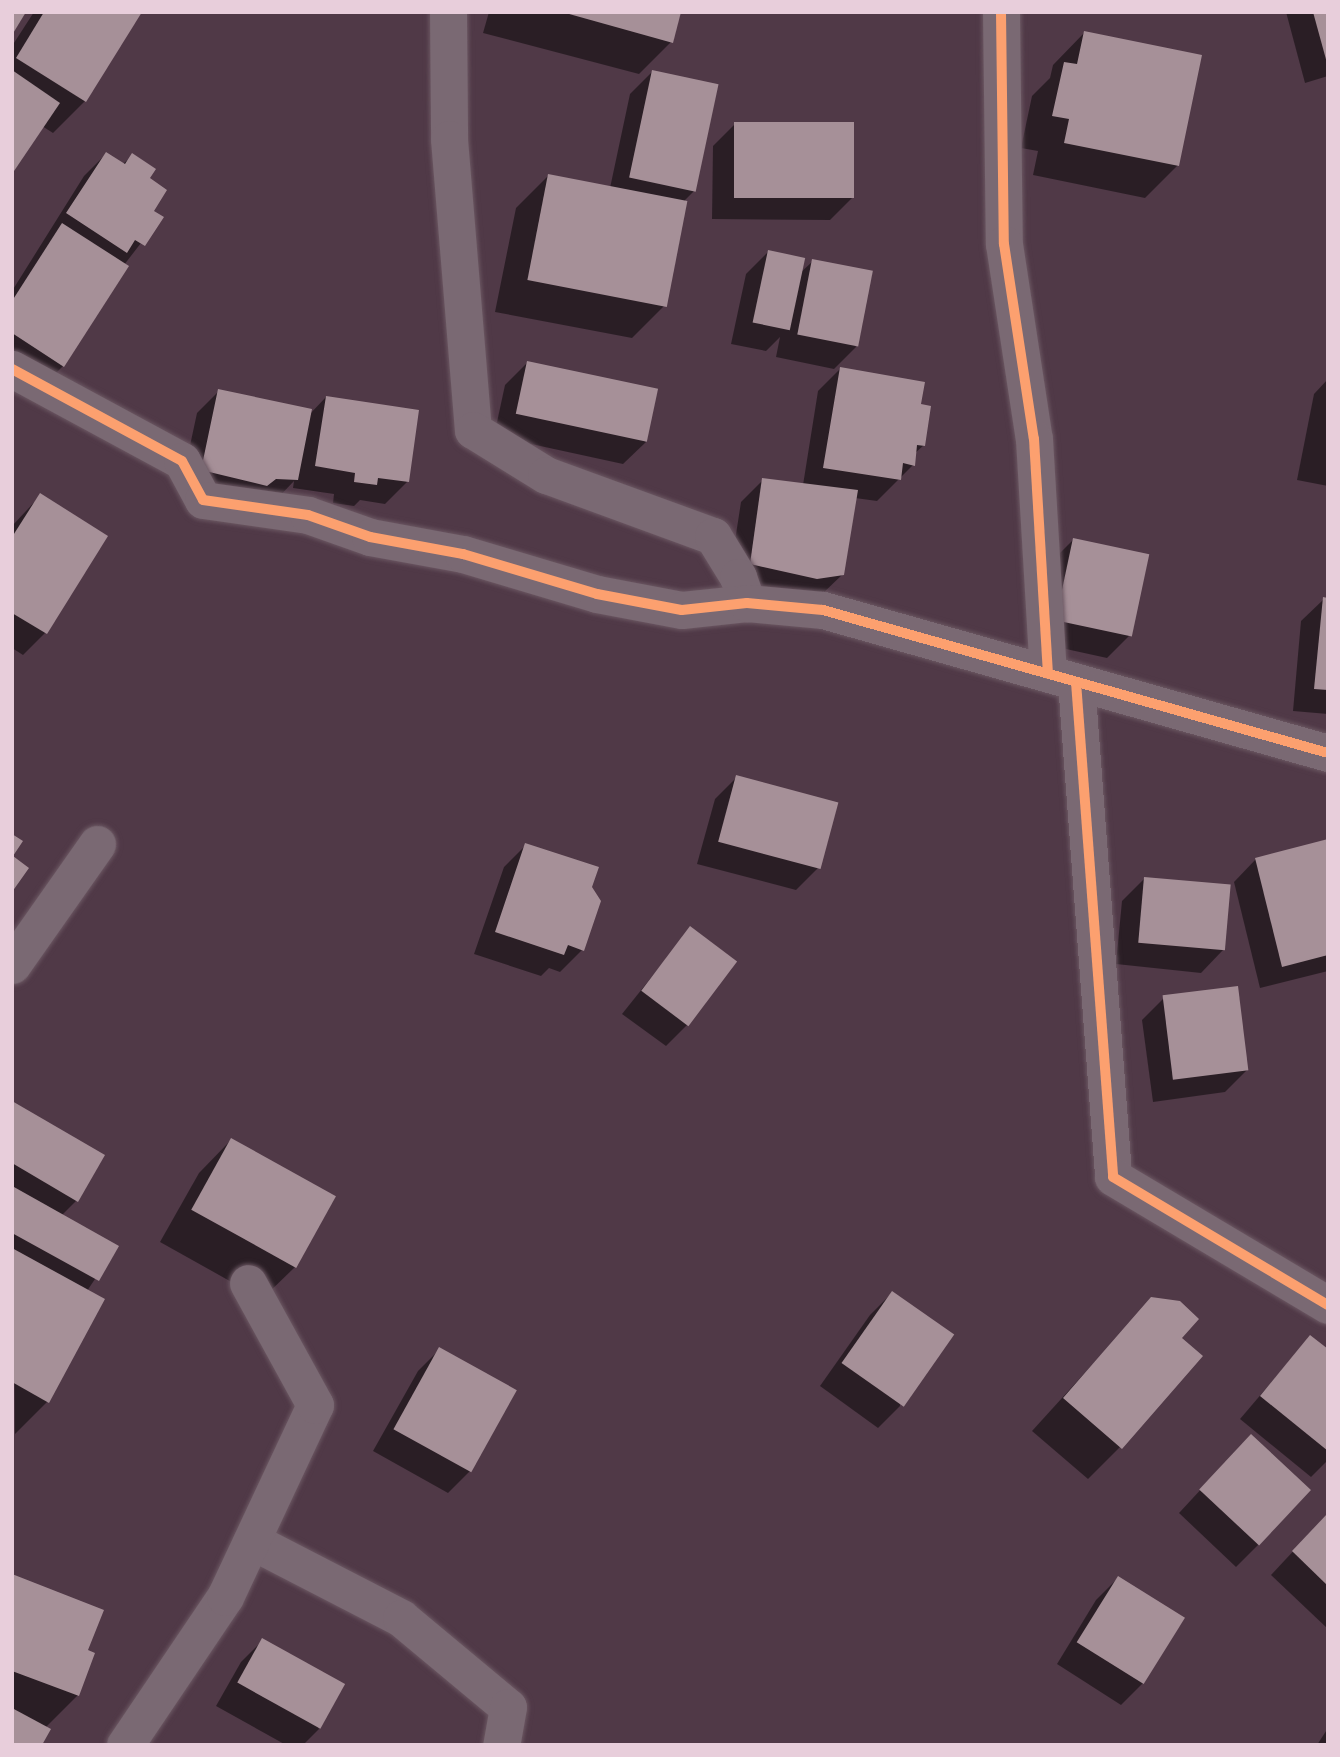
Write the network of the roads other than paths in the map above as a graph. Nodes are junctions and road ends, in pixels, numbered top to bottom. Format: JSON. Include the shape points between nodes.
{"nodes":[{"id":1,"x":448,"y":12,"type":"edge"},
{"id":2,"x":1001,"y":12,"type":"edge"},
{"id":3,"x":12,"y":369,"type":"edge"},
{"id":4,"x":747,"y":603,"type":"junction"},
{"id":5,"x":1062,"y":678,"type":"junction"},
{"id":6,"x":1328,"y":753,"type":"edge"},
{"id":7,"x":97,"y":844,"type":"dead end"},
{"id":8,"x":12,"y":965,"type":"edge"},
{"id":9,"x":248,"y":1283,"type":"dead end"},
{"id":10,"x":1328,"y":1305,"type":"edge"},
{"id":11,"x":251,"y":1541,"type":"junction"},
{"id":12,"x":125,"y":1745,"type":"edge"},
{"id":13,"x":501,"y":1745,"type":"edge"}],
"edges":[{"from":1,"to":4,"type":"street","via":[[449,139],[473,430],[546,475],[713,536],[738,577]]},
{"from":2,"to":5,"type":"street","via":[[1004,244],[1034,439]]},
{"from":3,"to":4,"type":"street","via":[[182,461],[204,500],[308,515],[370,537],[463,554],[597,594],[670,608]]},
{"from":4,"to":5,"type":"street","via":[[822,610]]},
{"from":5,"to":6,"type":"street"},
{"from":5,"to":10,"type":"street","via":[[1113,1177]]},
{"from":7,"to":8,"type":"street"},
{"from":9,"to":11,"type":"street","via":[[315,1405]]},
{"from":11,"to":12,"type":"street","via":[[225,1597]]},
{"from":11,"to":13,"type":"street","via":[[401,1618],[508,1707]]}]}
